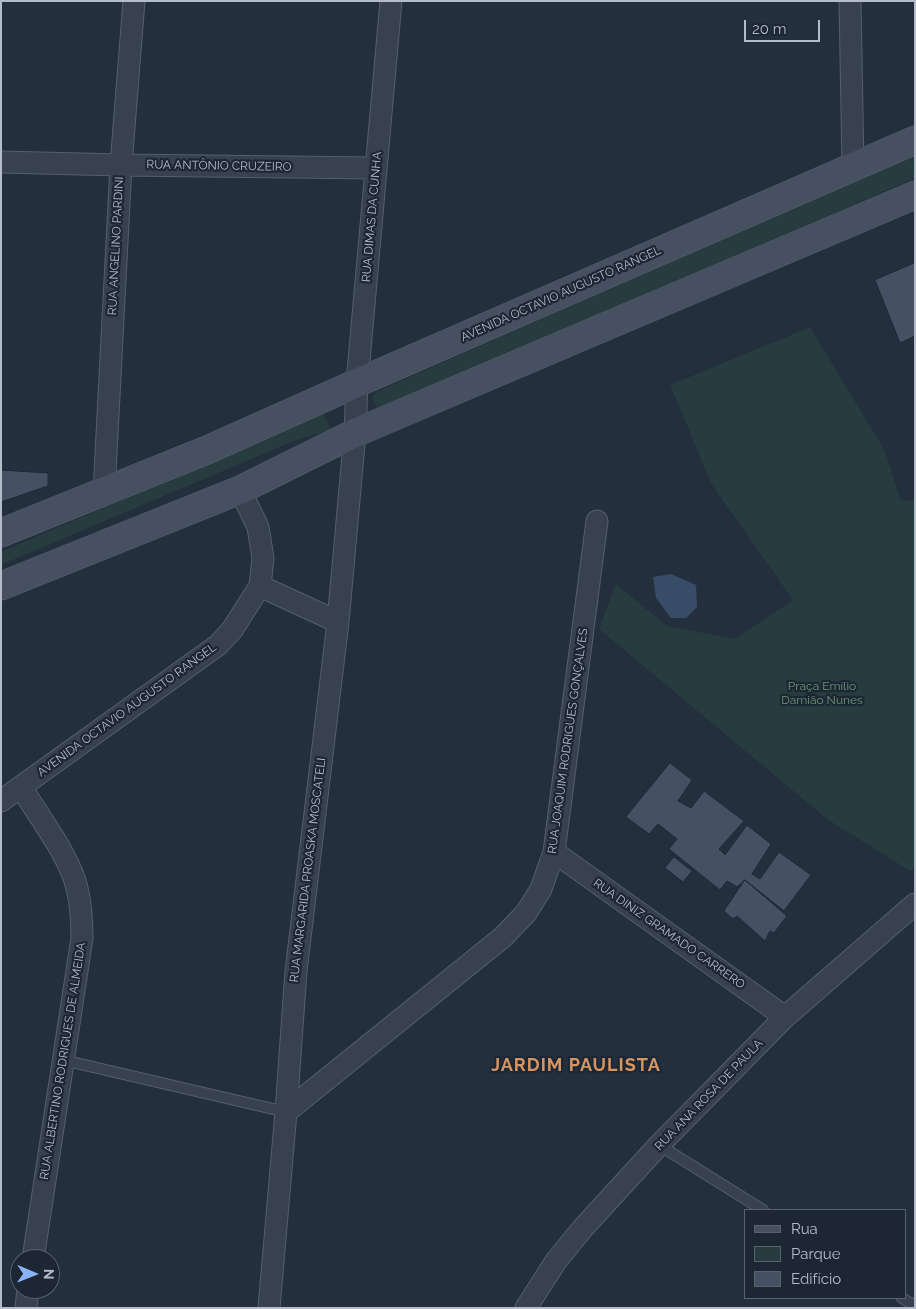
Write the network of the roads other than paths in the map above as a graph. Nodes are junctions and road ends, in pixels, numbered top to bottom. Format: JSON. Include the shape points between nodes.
{"nodes":[{"id":1,"x":134,"y":1,"type":"edge"},
{"id":2,"x":391,"y":1,"type":"edge"},
{"id":3,"x":850,"y":1,"type":"edge"},
{"id":4,"x":915,"y":140,"type":"edge"},
{"id":5,"x":1,"y":162,"type":"edge"},
{"id":6,"x":120,"y":165,"type":"junction"},
{"id":7,"x":853,"y":166,"type":"junction"},
{"id":8,"x":376,"y":168,"type":"junction"},
{"id":9,"x":915,"y":195,"type":"edge"},
{"id":10,"x":357,"y":383,"type":"junction"},
{"id":11,"x":355,"y":433,"type":"junction"},
{"id":12,"x":240,"y":490,"type":"junction"},
{"id":13,"x":104,"y":492,"type":"junction"},
{"id":14,"x":596,"y":521,"type":"dead end"},
{"id":15,"x":1,"y":533,"type":"edge"},
{"id":16,"x":1,"y":586,"type":"edge"},
{"id":17,"x":260,"y":586,"type":"junction"},
{"id":18,"x":338,"y":622,"type":"junction"},
{"id":19,"x":21,"y":787,"type":"junction"},
{"id":20,"x":1,"y":801,"type":"edge"},
{"id":21,"x":554,"y":852,"type":"junction"},
{"id":22,"x":915,"y":904,"type":"edge"},
{"id":23,"x":785,"y":1017,"type":"junction"},
{"id":24,"x":64,"y":1060,"type":"junction"},
{"id":25,"x":286,"y":1112,"type":"junction"},
{"id":26,"x":659,"y":1146,"type":"junction"},
{"id":27,"x":760,"y":1209,"type":"edge"},
{"id":28,"x":35,"y":1249,"type":"edge"},
{"id":29,"x":904,"y":1299,"type":"edge"},
{"id":30,"x":915,"y":1306,"type":"edge"},
{"id":31,"x":269,"y":1308,"type":"edge"},
{"id":32,"x":526,"y":1308,"type":"edge"}],
"edges":[{"from":1,"to":6,"type":"street","name":"RUA ANGELINO PARDINI"},
{"from":2,"to":8,"type":"street","name":"RUA DIMAS DA CUNHA"},
{"from":3,"to":7,"type":"street"},
{"from":4,"to":7,"type":"main road","name":"AVENIDA OCTAVIO AUGUSTO RANGEL"},
{"from":5,"to":6,"type":"street","name":"RUA ANTÔNIO CRUZEIRO"},
{"from":6,"to":8,"type":"street","name":"RUA ANTÔNIO CRUZEIRO"},
{"from":6,"to":13,"type":"street","name":"RUA ANGELINO PARDINI"},
{"from":7,"to":10,"type":"main road","name":"AVENIDA OCTAVIO AUGUSTO RANGEL"},
{"from":8,"to":10,"type":"street","name":"RUA DIMAS DA CUNHA"},
{"from":9,"to":11,"type":"main road"},
{"from":10,"to":11,"type":"street","name":"RUA DIMAS DA CUNHA"},
{"from":10,"to":13,"type":"main road","name":"AVENIDA OCTAVIO AUGUSTO RANGEL"},
{"from":11,"to":12,"type":"main road"},
{"from":11,"to":18,"type":"street","name":"RUA MARGARIDA PROASKA MOSCATELI"},
{"from":12,"to":16,"type":"main road"},
{"from":12,"to":17,"type":"street","via":[[258,527],[263,558]]},
{"from":13,"to":15,"type":"main road","name":"AVENIDA OCTAVIO AUGUSTO RANGEL"},
{"from":14,"to":21,"type":"street","name":"RUA JOAQUIM RODRIGUES GONÇALVES"},
{"from":17,"to":18,"type":"street"},
{"from":17,"to":19,"type":"street","name":"AVENIDA OCTAVIO AUGUSTO RANGEL","via":[[232,630],[218,645]]},
{"from":18,"to":25,"type":"street","name":"RUA MARGARIDA PROASKA MOSCATELI","via":[[296,971]]},
{"from":19,"to":20,"type":"street","name":"AVENIDA OCTAVIO AUGUSTO RANGEL"},
{"from":19,"to":24,"type":"street","name":"RUA ALBERTINO RODRIGUES DE ALMEIDA","via":[[69,865],[77,887],[82,938]]},
{"from":21,"to":23,"type":"street","name":"RUA DINIZ GRAMADO CARRERO"},
{"from":21,"to":25,"type":"street","name":"RUA JOAQUIM RODRIGUES GONÇALVES","via":[[541,889],[526,913],[503,937]]},
{"from":22,"to":23,"type":"street","name":"RUA ANA ROSA DE PAULA"},
{"from":23,"to":26,"type":"street","name":"RUA ANA ROSA DE PAULA"},
{"from":24,"to":25,"type":"lane"},
{"from":24,"to":28,"type":"street","name":"RUA ALBERTINO RODRIGUES DE ALMEIDA"},
{"from":25,"to":31,"type":"street","name":"RUA MARGARIDA PROASKA MOSCATELI"},
{"from":26,"to":27,"type":"lane"},
{"from":26,"to":32,"type":"street","name":"RUA ANA ROSA DE PAULA","via":[[583,1228],[556,1261]]},
{"from":29,"to":30,"type":"lane"}]}
